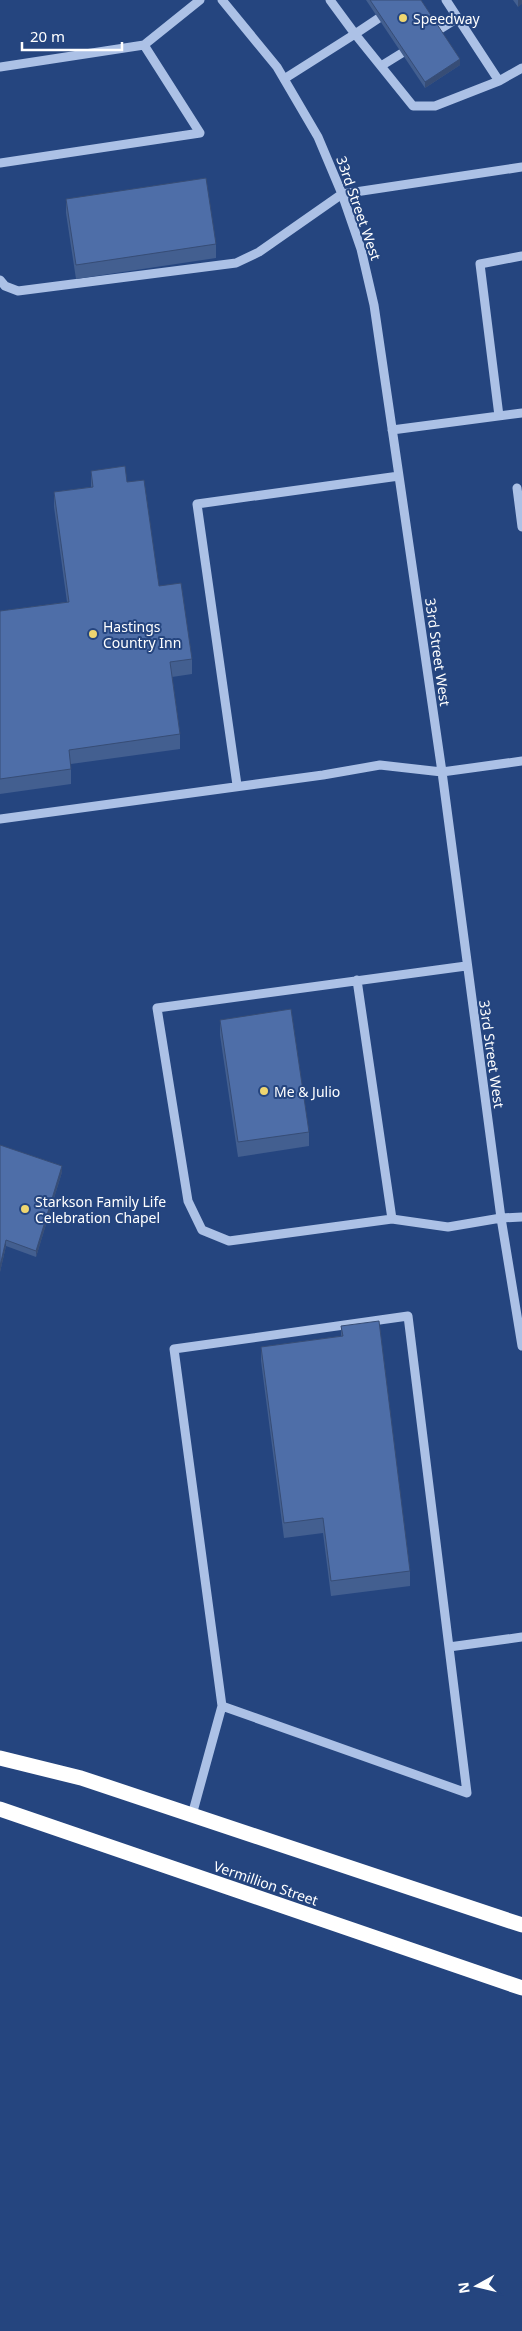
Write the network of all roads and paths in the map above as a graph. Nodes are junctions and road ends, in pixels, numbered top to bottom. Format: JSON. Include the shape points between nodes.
{"nodes":[{"id":1,"x":200,"y":0,"type":"edge"},
{"id":2,"x":222,"y":0,"type":"edge"},
{"id":3,"x":331,"y":0,"type":"edge"},
{"id":4,"x":446,"y":0,"type":"edge"},
{"id":5,"x":379,"y":18,"type":"edge"},
{"id":6,"x":458,"y":18,"type":"junction"},
{"id":7,"x":437,"y":31,"type":"edge"},
{"id":8,"x":355,"y":34,"type":"junction"},
{"id":9,"x":144,"y":45,"type":"junction"},
{"id":10,"x":402,"y":53,"type":"edge"},
{"id":11,"x":0,"y":66,"type":"edge"},
{"id":12,"x":381,"y":66,"type":"junction"},
{"id":13,"x":522,"y":68,"type":"edge"},
{"id":14,"x":284,"y":79,"type":"junction"},
{"id":15,"x":499,"y":81,"type":"junction"},
{"id":16,"x":0,"y":163,"type":"edge"},
{"id":17,"x":522,"y":168,"type":"edge"},
{"id":18,"x":342,"y":194,"type":"junction"},
{"id":19,"x":522,"y":256,"type":"edge"},
{"id":20,"x":0,"y":280,"type":"edge"},
{"id":21,"x":522,"y":413,"type":"edge"},
{"id":22,"x":499,"y":416,"type":"junction"},
{"id":23,"x":392,"y":430,"type":"junction"},
{"id":24,"x":399,"y":476,"type":"junction"},
{"id":25,"x":517,"y":488,"type":"dead end"},
{"id":26,"x":522,"y":527,"type":"edge"},
{"id":27,"x":522,"y":761,"type":"edge"},
{"id":28,"x":442,"y":772,"type":"junction"},
{"id":29,"x":236,"y":785,"type":"junction"},
{"id":30,"x":0,"y":819,"type":"edge"},
{"id":31,"x":466,"y":966,"type":"junction"},
{"id":32,"x":357,"y":980,"type":"junction"},
{"id":33,"x":522,"y":1217,"type":"edge"},
{"id":34,"x":501,"y":1218,"type":"junction"},
{"id":35,"x":392,"y":1219,"type":"junction"},
{"id":36,"x":522,"y":1346,"type":"edge"},
{"id":37,"x":522,"y":1637,"type":"edge"},
{"id":38,"x":449,"y":1647,"type":"junction"},
{"id":39,"x":222,"y":1706,"type":"junction"},
{"id":40,"x":0,"y":1758,"type":"edge"},
{"id":41,"x":0,"y":1809,"type":"edge"},
{"id":42,"x":192,"y":1815,"type":"junction"},
{"id":43,"x":522,"y":1925,"type":"edge"},
{"id":44,"x":522,"y":1988,"type":"edge"}],
"edges":[{"from":1,"to":9,"type":"street"},
{"from":2,"to":14,"type":"street","name":"33rd Street West"},
{"from":3,"to":8,"type":"street"},
{"from":4,"to":6,"type":"street"},
{"from":5,"to":8,"type":"street"},
{"from":6,"to":7,"type":"street"},
{"from":6,"to":15,"type":"street"},
{"from":8,"to":12,"type":"street"},
{"from":8,"to":14,"type":"street"},
{"from":9,"to":11,"type":"street"},
{"from":9,"to":16,"type":"street","via":[[200,134]]},
{"from":10,"to":12,"type":"street"},
{"from":12,"to":15,"type":"street","via":[[413,106],[435,106]]},
{"from":13,"to":15,"type":"street"},
{"from":14,"to":18,"type":"street","name":"33rd Street West","via":[[318,137]]},
{"from":17,"to":18,"type":"street"},
{"from":18,"to":20,"type":"street","via":[[259,252],[236,263],[18,291],[5,286]]},
{"from":18,"to":23,"type":"street","name":"33rd Street West","via":[[361,249],[374,305]]},
{"from":19,"to":22,"type":"street","via":[[480,264]]},
{"from":21,"to":22,"type":"street"},
{"from":22,"to":23,"type":"street"},
{"from":23,"to":24,"type":"street","name":"33rd Street West"},
{"from":24,"to":28,"type":"street","name":"33rd Street West"},
{"from":24,"to":29,"type":"street","via":[[197,504]]},
{"from":25,"to":26,"type":"street"},
{"from":27,"to":28,"type":"street"},
{"from":28,"to":29,"type":"street","via":[[380,765]]},
{"from":28,"to":31,"type":"street","name":"33rd Street West"},
{"from":29,"to":30,"type":"street"},
{"from":31,"to":32,"type":"street"},
{"from":31,"to":34,"type":"street","name":"33rd Street West"},
{"from":32,"to":35,"type":"street"},
{"from":32,"to":35,"type":"street","via":[[157,1008],[188,1201],[202,1230],[230,1241]]},
{"from":33,"to":34,"type":"street"},
{"from":34,"to":35,"type":"street","via":[[448,1227]]},
{"from":34,"to":36,"type":"street","name":"33rd Street West"},
{"from":37,"to":38,"type":"street"},
{"from":38,"to":39,"type":"street","via":[[466,1793]]},
{"from":38,"to":39,"type":"street","via":[[408,1316],[174,1349]]},
{"from":39,"to":42,"type":"street"},
{"from":40,"to":42,"type":"highway","via":[[81,1778]]},
{"from":41,"to":44,"type":"highway","name":"Vermillion Street"},
{"from":42,"to":43,"type":"highway"}]}
